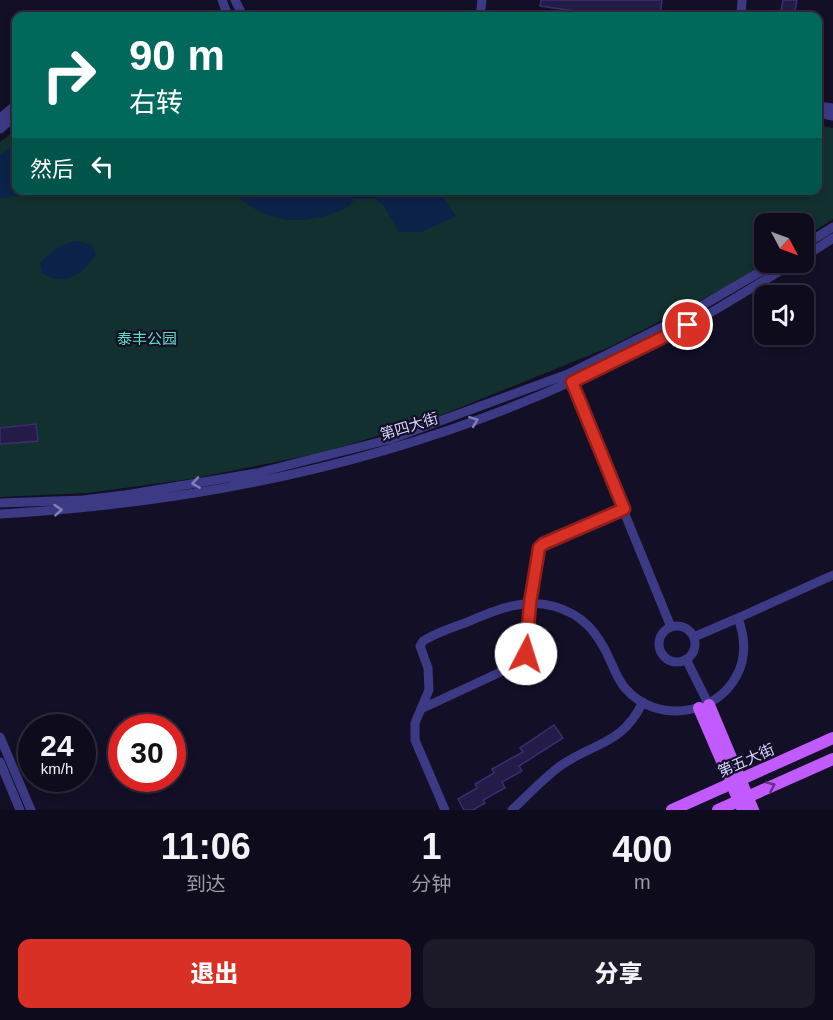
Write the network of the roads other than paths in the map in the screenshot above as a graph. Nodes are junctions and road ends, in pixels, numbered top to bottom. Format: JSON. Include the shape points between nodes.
{"nodes":[{"id":1,"x":12,"y":108,"type":"edge"},
{"id":2,"x":0,"y":118,"type":"edge"},
{"id":3,"x":12,"y":118,"type":"edge"},
{"id":4,"x":0,"y":129,"type":"edge"},
{"id":5,"x":833,"y":227,"type":"edge"},
{"id":6,"x":833,"y":237,"type":"edge"},
{"id":7,"x":814,"y":239,"type":"edge"},
{"id":8,"x":814,"y":249,"type":"edge"},
{"id":9,"x":758,"y":273,"type":"edge"},
{"id":10,"x":776,"y":273,"type":"edge"},
{"id":11,"x":570,"y":378,"type":"junction"},
{"id":12,"x":0,"y":503,"type":"edge"},
{"id":13,"x":624,"y":509,"type":"junction"},
{"id":14,"x":0,"y":514,"type":"edge"},
{"id":15,"x":833,"y":575,"type":"edge"},
{"id":16,"x":530,"y":603,"type":"junction"},
{"id":17,"x":738,"y":618,"type":"junction"},
{"id":18,"x":671,"y":627,"type":"junction"},
{"id":19,"x":694,"y":637,"type":"junction"},
{"id":20,"x":687,"y":659,"type":"junction"},
{"id":21,"x":643,"y":702,"type":"junction"},
{"id":22,"x":704,"y":706,"type":"junction"},
{"id":23,"x":421,"y":709,"type":"junction"},
{"id":24,"x":0,"y":737,"type":"edge"},
{"id":25,"x":833,"y":738,"type":"edge"},
{"id":26,"x":833,"y":759,"type":"edge"},
{"id":27,"x":0,"y":762,"type":"edge"},
{"id":28,"x":736,"y":781,"type":"junction"},
{"id":29,"x":743,"y":802,"type":"edge"},
{"id":30,"x":20,"y":810,"type":"edge"},
{"id":31,"x":31,"y":810,"type":"edge"},
{"id":32,"x":445,"y":810,"type":"edge"},
{"id":33,"x":512,"y":810,"type":"edge"},
{"id":34,"x":672,"y":810,"type":"edge"},
{"id":35,"x":718,"y":810,"type":"edge"},
{"id":36,"x":753,"y":810,"type":"edge"}],
"edges":[{"from":1,"to":2,"type":"street"},
{"from":3,"to":4,"type":"street"},
{"from":5,"to":7,"type":"street"},
{"from":6,"to":8,"type":"street"},
{"from":9,"to":11,"type":"street","name":"第四大街"},
{"from":10,"to":11,"type":"street","name":"第四大街","via":[[688,325]]},
{"from":11,"to":12,"type":"street","name":"第四大街","one_way":true,"via":[[391,439],[257,473],[83,500]]},
{"from":11,"to":13,"type":"street"},
{"from":14,"to":11,"type":"street","name":"第四大街","one_way":true,"via":[[197,493],[352,459],[457,427]]},
{"from":13,"to":16,"type":"street","via":[[543,544],[539,548]]},
{"from":13,"to":18,"type":"street"},
{"from":15,"to":17,"type":"street"},
{"from":16,"to":21,"type":"street","via":[[559,608],[590,626],[623,686]]},
{"from":16,"to":23,"type":"street","via":[[526,654],[520,663]]},
{"from":16,"to":23,"type":"street","via":[[508,606],[423,641],[420,646],[428,668],[429,690]]},
{"from":17,"to":19,"type":"street"},
{"from":17,"to":22,"type":"street","via":[[744,642],[742,665],[731,685]]},
{"from":18,"to":19,"type":"street","via":[[685,628]]},
{"from":18,"to":20,"type":"street","via":[[661,638],[661,651],[673,661]]},
{"from":19,"to":20,"type":"street","via":[[694,649]]},
{"from":20,"to":22,"type":"street"},
{"from":21,"to":22,"type":"street","via":[[667,710]]},
{"from":21,"to":33,"type":"street","via":[[631,722],[614,738],[560,767]]},
{"from":22,"to":28,"type":"main road"},
{"from":23,"to":32,"type":"street","via":[[415,740]]},
{"from":24,"to":31,"type":"street"},
{"from":25,"to":28,"type":"main road","name":"第五大街"},
{"from":29,"to":26,"type":"main road","one_way":true},
{"from":27,"to":30,"type":"street"},
{"from":28,"to":29,"type":"main road"},
{"from":28,"to":34,"type":"main road","name":"第五大街"},
{"from":29,"to":35,"type":"main road"},
{"from":29,"to":36,"type":"main road"}]}
